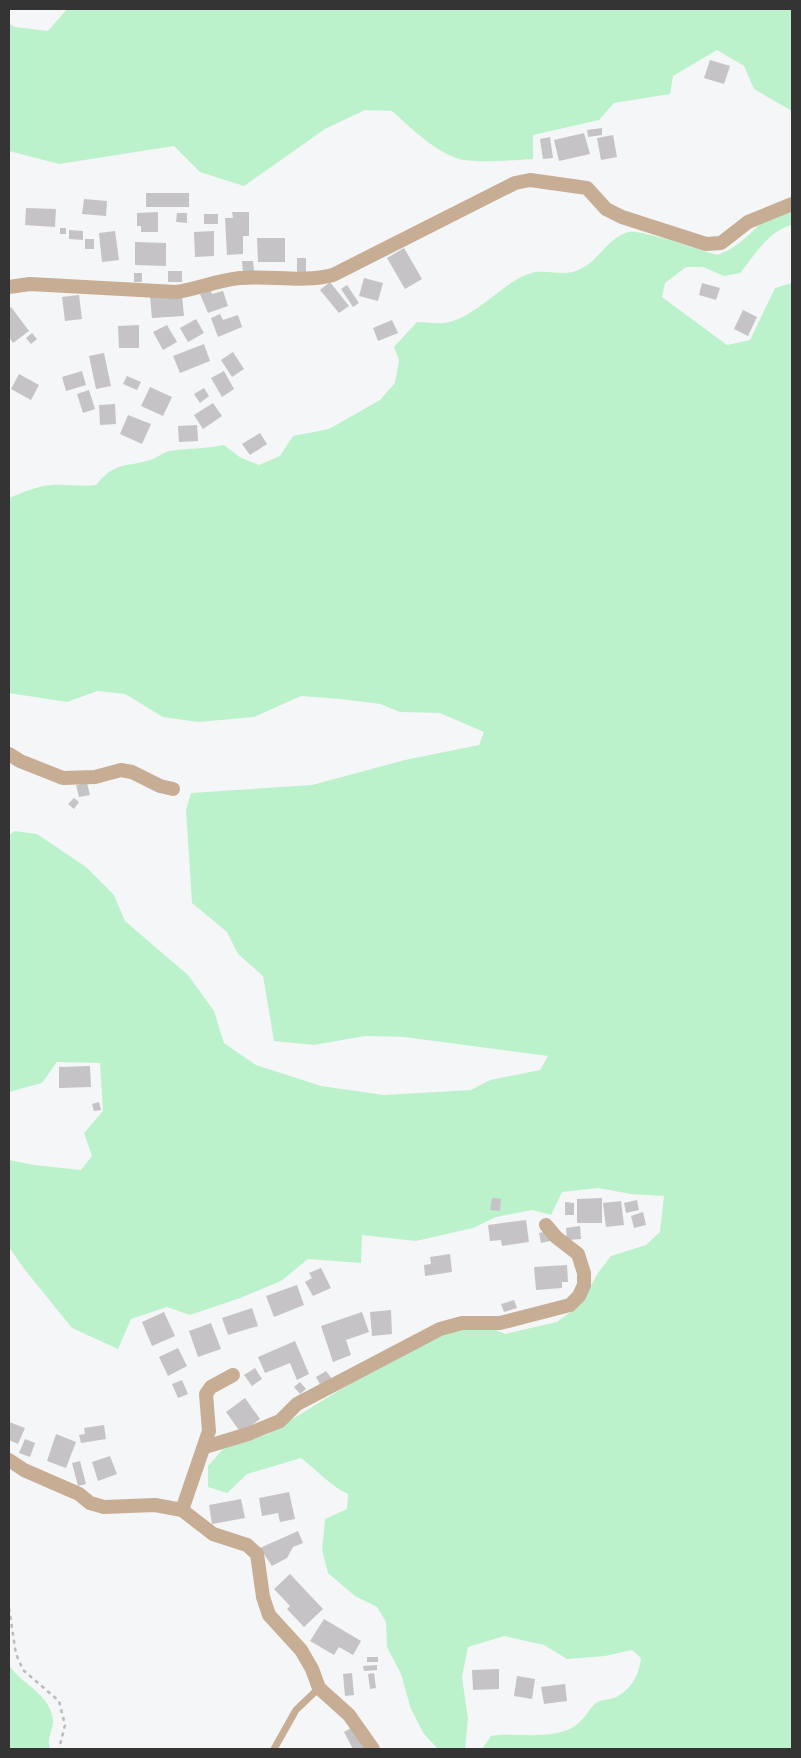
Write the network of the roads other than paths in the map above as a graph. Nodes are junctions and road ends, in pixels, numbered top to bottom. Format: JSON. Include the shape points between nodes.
{"nodes":[{"id":1,"x":792,"y":204,"type":"edge"},
{"id":2,"x":9,"y":287,"type":"edge"},
{"id":3,"x":9,"y":754,"type":"edge"},
{"id":4,"x":173,"y":789,"type":"dead end"},
{"id":5,"x":546,"y":1225,"type":"dead end"},
{"id":6,"x":233,"y":1375,"type":"dead end"},
{"id":7,"x":205,"y":1447,"type":"junction"},
{"id":8,"x":9,"y":1460,"type":"edge"},
{"id":9,"x":182,"y":1510,"type":"junction"},
{"id":10,"x":319,"y":1688,"type":"junction"},
{"id":11,"x":274,"y":1749,"type":"edge"},
{"id":12,"x":373,"y":1749,"type":"edge"}],
"edges":[{"from":1,"to":2,"type":"street","via":[[748,222],[721,243],[706,244],[622,217],[606,209],[587,188],[530,180],[515,183],[333,275],[317,279],[239,278],[176,292],[30,284]]},
{"from":3,"to":4,"type":"street","via":[[63,778],[94,777],[121,770]]},
{"from":5,"to":7,"type":"street","via":[[578,1254],[584,1273],[584,1285],[570,1305],[500,1323],[462,1323],[440,1329],[297,1404],[280,1421]]},
{"from":6,"to":7,"type":"street","via":[[211,1387],[206,1394],[209,1431]]},
{"from":7,"to":9,"type":"street"},
{"from":8,"to":9,"type":"street","via":[[31,1474],[78,1494],[90,1504],[104,1507],[155,1505]]},
{"from":9,"to":10,"type":"street","via":[[213,1534],[247,1545],[257,1554],[263,1597],[270,1615],[302,1650]]},
{"from":10,"to":11,"type":"lane","via":[[296,1710]]},
{"from":10,"to":12,"type":"street","via":[[349,1714]]}]}
